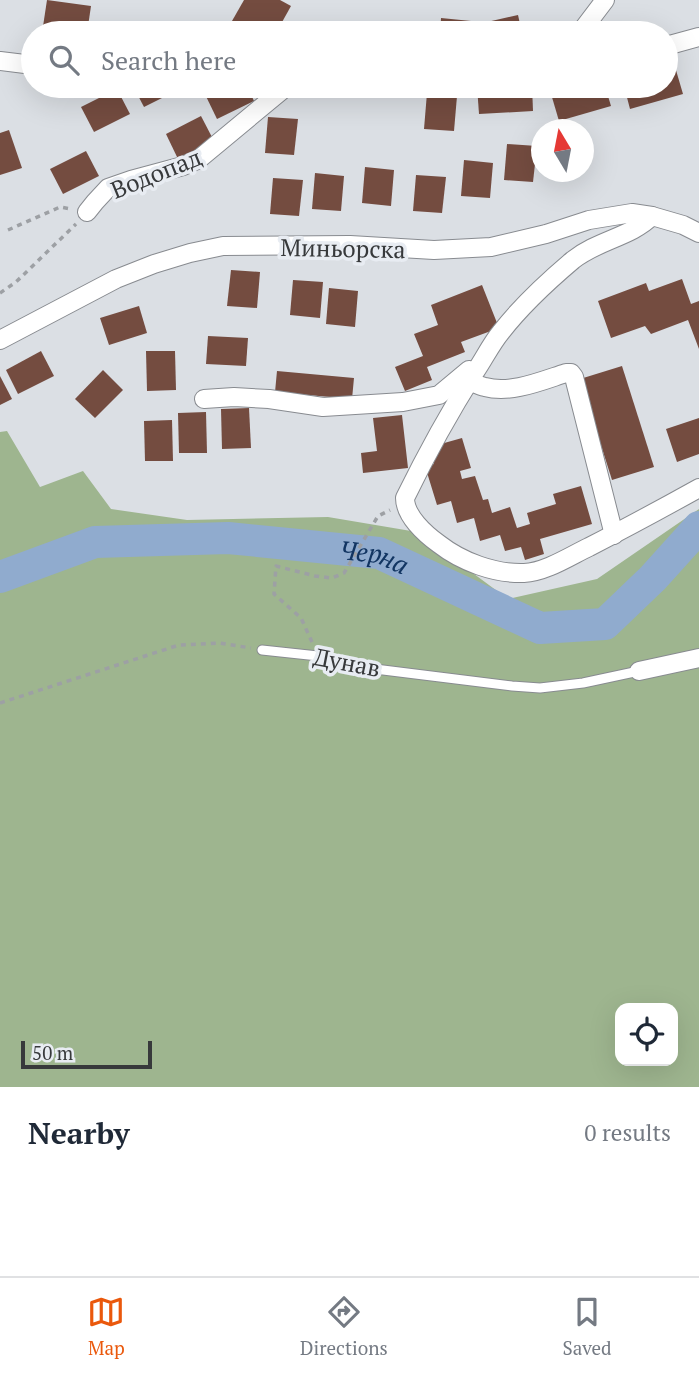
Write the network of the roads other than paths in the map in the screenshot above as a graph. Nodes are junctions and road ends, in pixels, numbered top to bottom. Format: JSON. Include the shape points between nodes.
{"nodes":[{"id":1,"x":605,"y":0,"type":"edge"},
{"id":2,"x":589,"y":21,"type":"edge"},
{"id":3,"x":699,"y":37,"type":"edge"},
{"id":4,"x":678,"y":43,"type":"edge"},
{"id":5,"x":0,"y":61,"type":"edge"},
{"id":6,"x":21,"y":64,"type":"edge"},
{"id":7,"x":273,"y":98,"type":"edge"},
{"id":8,"x":87,"y":212,"type":"road end"},
{"id":9,"x":652,"y":216,"type":"junction"},
{"id":10,"x":699,"y":233,"type":"edge"},
{"id":11,"x":0,"y":340,"type":"edge"},
{"id":12,"x":483,"y":359,"type":"junction"},
{"id":13,"x":469,"y":381,"type":"junction"},
{"id":14,"x":204,"y":399,"type":"dead end"},
{"id":15,"x":699,"y":488,"type":"edge"},
{"id":16,"x":614,"y":535,"type":"junction"},
{"id":17,"x":262,"y":650,"type":"road end"},
{"id":18,"x":699,"y":658,"type":"edge"},
{"id":19,"x":639,"y":671,"type":"joint"}],
"edges":[{"from":1,"to":2,"type":"street"},
{"from":3,"to":4,"type":"street"},
{"from":5,"to":6,"type":"street"},
{"from":7,"to":8,"type":"street","name":"Водопад","via":[[199,159],[108,188]]},
{"from":9,"to":10,"type":"street","name":"Миньорска"},
{"from":9,"to":11,"type":"street","name":"Миньорска","via":[[613,215],[491,247],[223,246],[116,279]]},
{"from":9,"to":12,"type":"street","via":[[575,258],[523,306]]},
{"from":12,"to":13,"type":"street"},
{"from":12,"to":14,"type":"street","via":[[448,389],[423,399],[323,407],[269,399]]},
{"from":13,"to":16,"type":"street","via":[[503,389],[570,373],[574,377]]},
{"from":13,"to":16,"type":"street","via":[[405,498],[406,509],[431,538],[463,560],[505,573],[528,573]]},
{"from":15,"to":16,"type":"street"},
{"from":17,"to":19,"type":"lane","name":"Дунав","via":[[318,656],[367,668],[540,688]]},
{"from":18,"to":19,"type":"street","name":"Дунав"}]}
